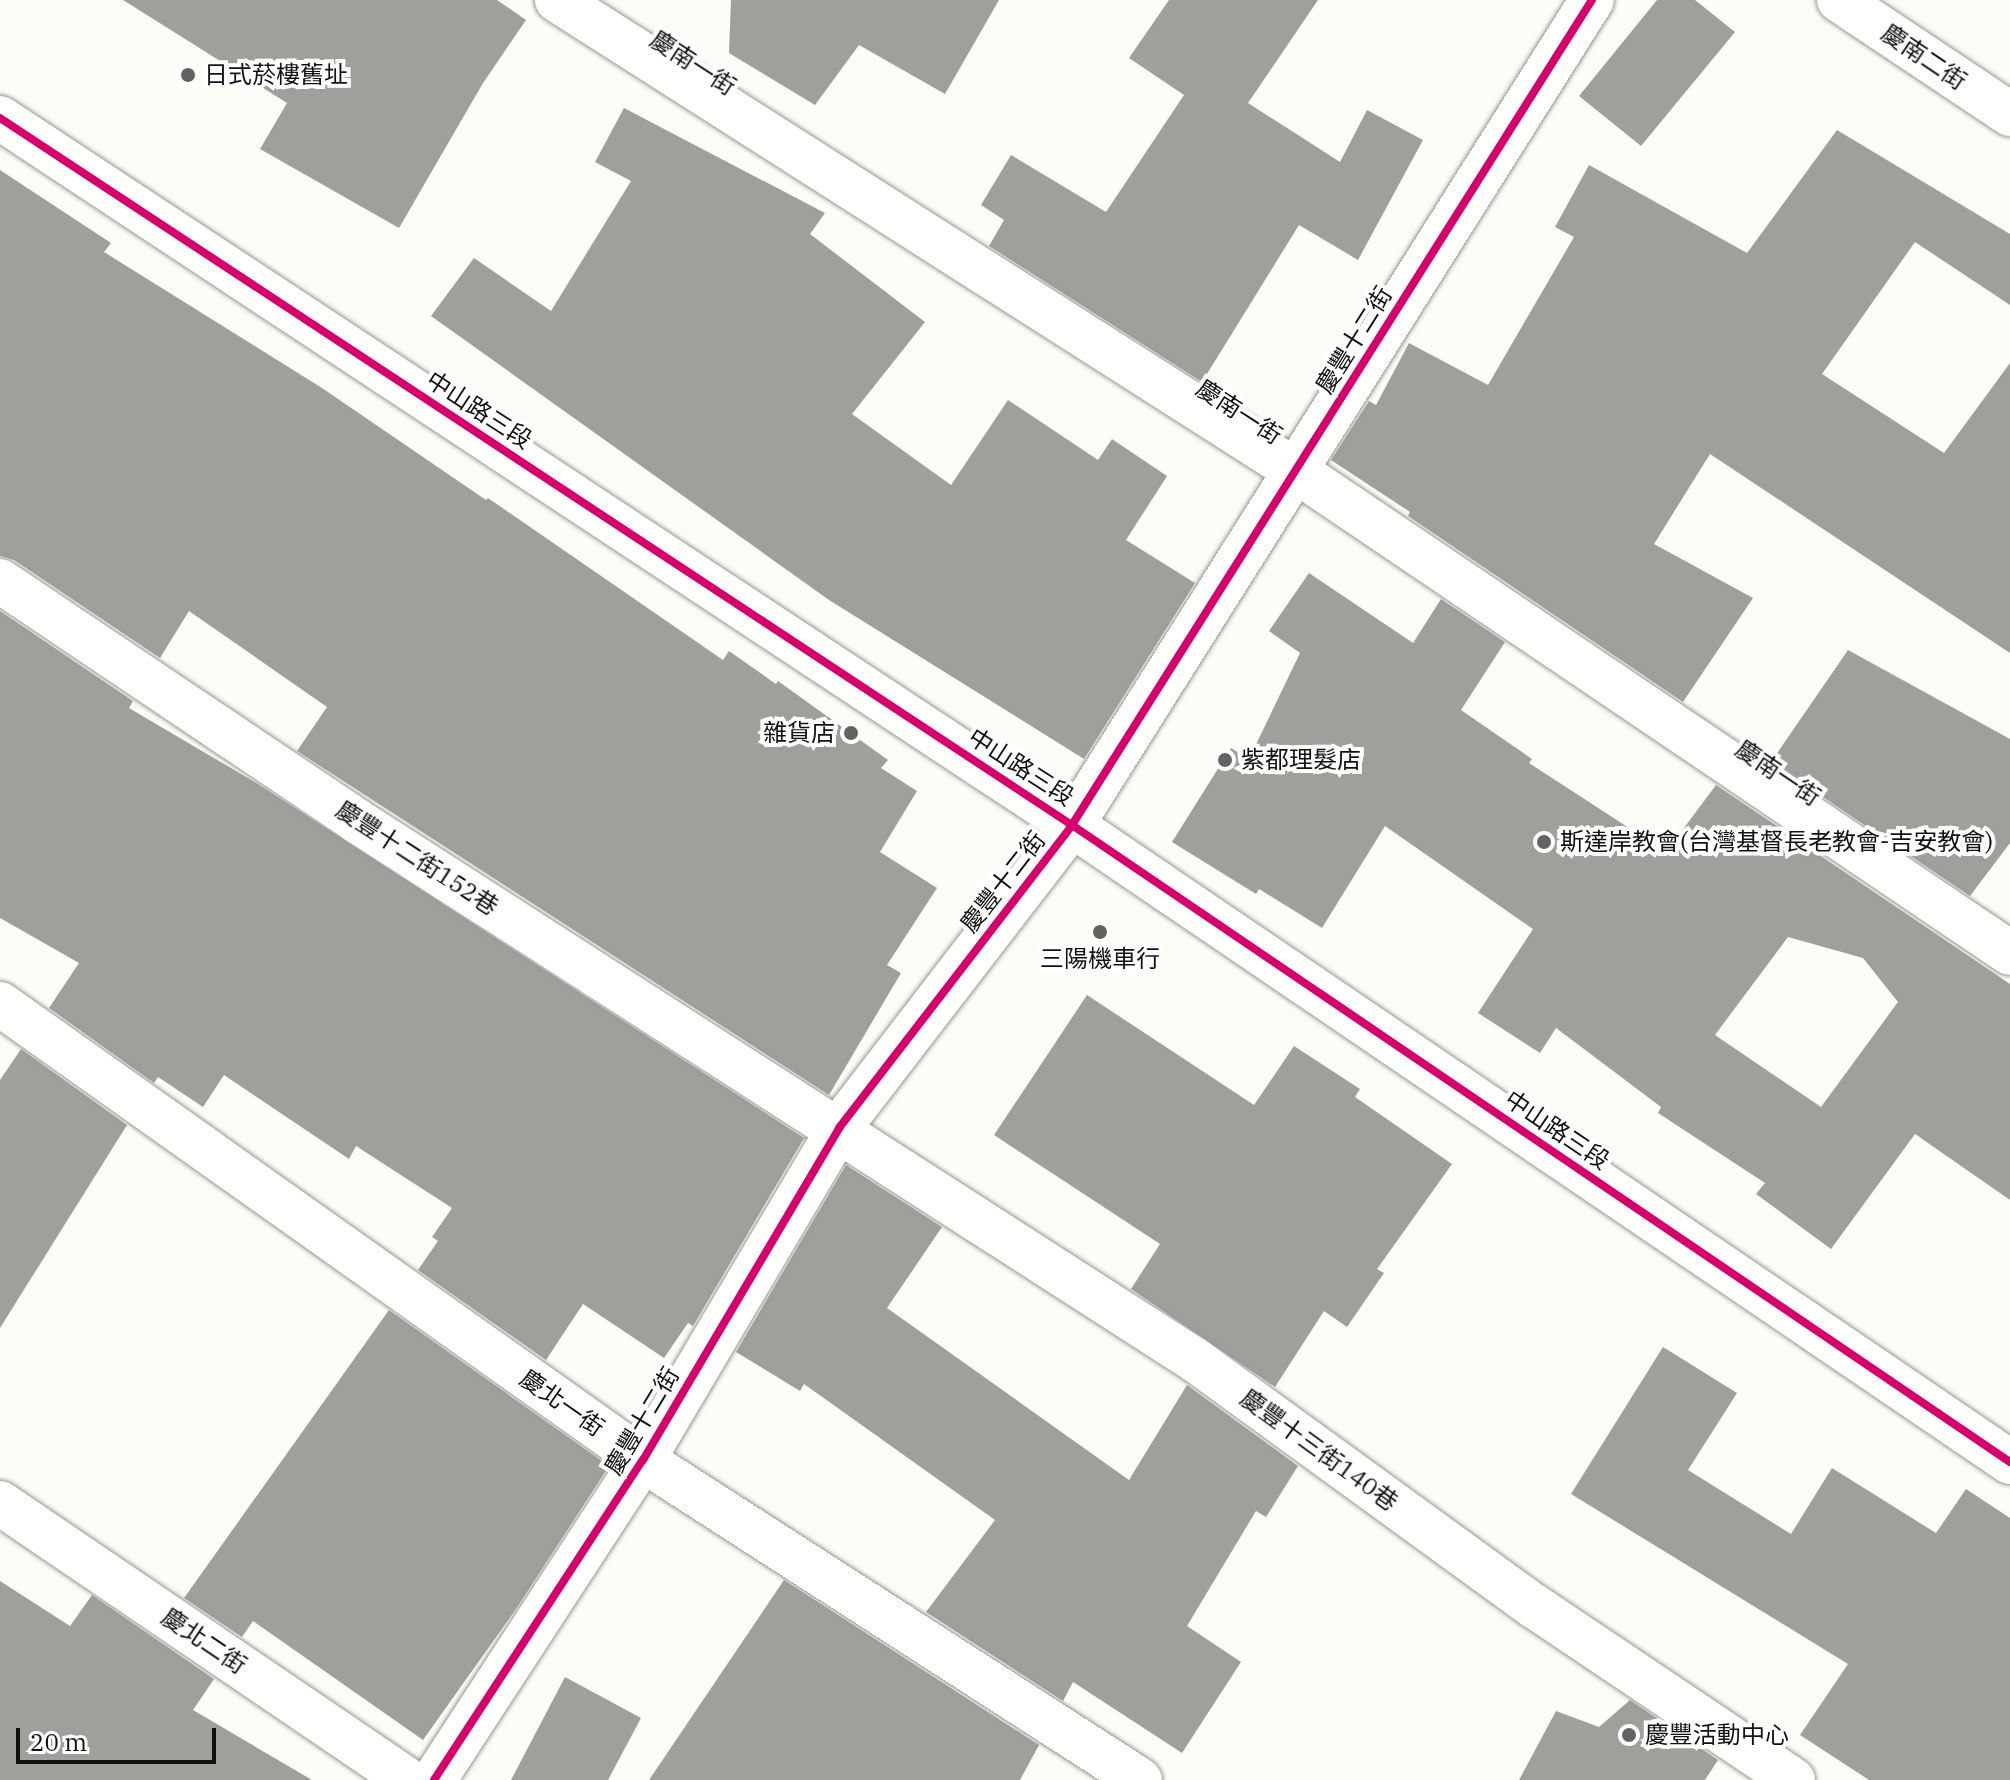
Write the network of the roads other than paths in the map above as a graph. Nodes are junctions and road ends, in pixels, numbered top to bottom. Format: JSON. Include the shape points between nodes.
{"nodes":[{"id":1,"x":557,"y":0,"type":"edge"},
{"id":2,"x":1592,"y":0,"type":"edge"},
{"id":3,"x":1839,"y":0,"type":"edge"},
{"id":4,"x":2010,"y":114,"type":"edge"},
{"id":5,"x":0,"y":118,"type":"edge"},
{"id":6,"x":1296,"y":471,"type":"junction"},
{"id":7,"x":0,"y":581,"type":"edge"},
{"id":8,"x":1072,"y":825,"type":"junction"},
{"id":9,"x":2010,"y":953,"type":"edge"},
{"id":10,"x":0,"y":1004,"type":"edge"},
{"id":11,"x":839,"y":1128,"type":"junction"},
{"id":12,"x":643,"y":1460,"type":"junction"},
{"id":13,"x":2010,"y":1462,"type":"edge"},
{"id":14,"x":0,"y":1503,"type":"edge"},
{"id":15,"x":408,"y":1780,"type":"edge"},
{"id":16,"x":434,"y":1780,"type":"edge"},
{"id":17,"x":1140,"y":1780,"type":"edge"},
{"id":18,"x":1793,"y":1780,"type":"edge"}],
"edges":[{"from":1,"to":6,"type":"street","name":"慶南一街"},
{"from":2,"to":6,"type":"street","name":"慶豐十二街"},
{"from":3,"to":4,"type":"street","name":"慶南二街"},
{"from":5,"to":8,"type":"street","name":"中山路三段"},
{"from":6,"to":8,"type":"street","name":"慶豐十二街"},
{"from":6,"to":9,"type":"street","name":"慶南一街"},
{"from":7,"to":11,"type":"street","name":"慶豐十二街152巷","via":[[357,821]]},
{"from":8,"to":11,"type":"street","name":"慶豐十二街"},
{"from":8,"to":13,"type":"street","name":"中山路三段"},
{"from":10,"to":12,"type":"street","name":"慶北一街"},
{"from":11,"to":12,"type":"street","name":"慶豐十二街"},
{"from":11,"to":18,"type":"street","name":"慶豐十三街140巷","via":[[1195,1360],[1534,1606]]},
{"from":12,"to":16,"type":"street","name":"慶豐十二街"},
{"from":12,"to":17,"type":"street","name":"慶北一街"},
{"from":14,"to":15,"type":"street","name":"慶北二街"}]}
